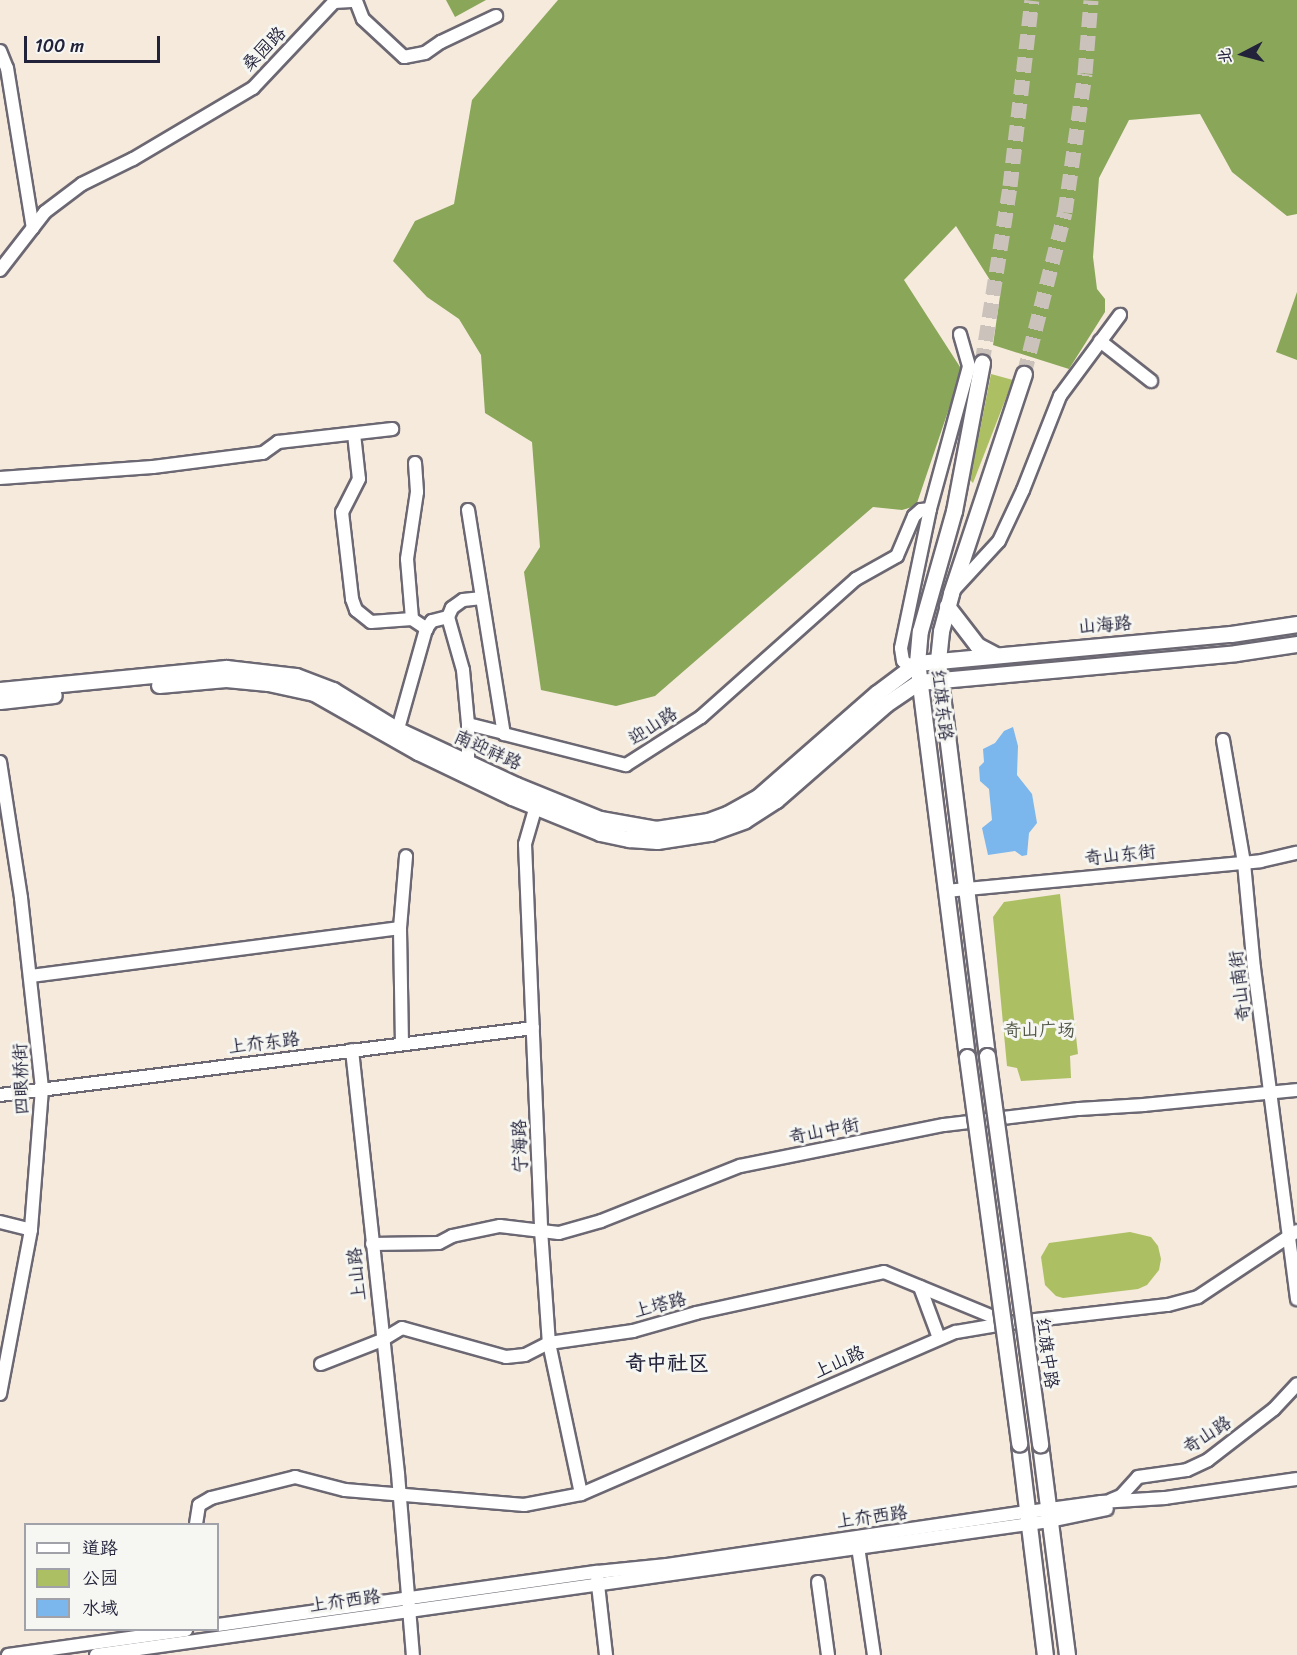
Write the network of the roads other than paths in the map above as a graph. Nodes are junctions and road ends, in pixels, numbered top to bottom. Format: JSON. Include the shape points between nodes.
{"nodes":[{"id":1,"x":496,"y":16,"type":"dead end"},
{"id":2,"x":0,"y":51,"type":"edge"},
{"id":3,"x":33,"y":228,"type":"junction"},
{"id":4,"x":0,"y":270,"type":"edge"},
{"id":5,"x":1120,"y":315,"type":"dead end"},
{"id":6,"x":960,"y":334,"type":"dead end"},
{"id":7,"x":1101,"y":341,"type":"junction"},
{"id":8,"x":982,"y":363,"type":"tunnel mouth"},
{"id":9,"x":1024,"y":374,"type":"tunnel mouth"},
{"id":10,"x":1151,"y":381,"type":"dead end"},
{"id":11,"x":392,"y":429,"type":"dead end"},
{"id":12,"x":354,"y":434,"type":"junction"},
{"id":13,"x":415,"y":464,"type":"dead end"},
{"id":14,"x":0,"y":478,"type":"edge"},
{"id":15,"x":930,"y":509,"type":"junction"},
{"id":16,"x":468,"y":510,"type":"dead end"},
{"id":17,"x":482,"y":598,"type":"junction"},
{"id":18,"x":949,"y":599,"type":"junction"},
{"id":19,"x":448,"y":617,"type":"junction"},
{"id":20,"x":412,"y":619,"type":"junction"},
{"id":21,"x":1297,"y":624,"type":"edge"},
{"id":22,"x":427,"y":628,"type":"junction"},
{"id":23,"x":1297,"y":644,"type":"edge"},
{"id":24,"x":996,"y":655,"type":"junction"},
{"id":25,"x":938,"y":660,"type":"junction"},
{"id":26,"x":917,"y":663,"type":"junction"},
{"id":27,"x":940,"y":679,"type":"junction"},
{"id":28,"x":919,"y":682,"type":"junction"},
{"id":29,"x":0,"y":690,"type":"edge"},
{"id":30,"x":0,"y":701,"type":"edge"},
{"id":31,"x":468,"y":724,"type":"junction"},
{"id":32,"x":500,"y":732,"type":"dead end"},
{"id":33,"x":396,"y":734,"type":"junction"},
{"id":34,"x":1223,"y":740,"type":"dead end"},
{"id":35,"x":0,"y":762,"type":"edge"},
{"id":36,"x":468,"y":764,"type":"junction"},
{"id":37,"x":537,"y":800,"type":"junction"},
{"id":38,"x":1297,"y":854,"type":"edge"},
{"id":39,"x":406,"y":856,"type":"dead end"},
{"id":40,"x":1244,"y":863,"type":"junction"},
{"id":41,"x":967,"y":889,"type":"junction"},
{"id":42,"x":946,"y":891,"type":"junction"},
{"id":43,"x":400,"y":928,"type":"junction"},
{"id":44,"x":31,"y":976,"type":"junction"},
{"id":45,"x":533,"y":1028,"type":"junction"},
{"id":46,"x":402,"y":1044,"type":"junction"},
{"id":47,"x":352,"y":1050,"type":"junction"},
{"id":48,"x":987,"y":1056,"type":"joint"},
{"id":49,"x":42,"y":1089,"type":"junction"},
{"id":50,"x":1297,"y":1090,"type":"edge"},
{"id":51,"x":1273,"y":1093,"type":"junction"},
{"id":52,"x":0,"y":1095,"type":"edge"},
{"id":53,"x":0,"y":1222,"type":"edge"},
{"id":54,"x":31,"y":1230,"type":"junction"},
{"id":55,"x":541,"y":1230,"type":"junction"},
{"id":56,"x":1292,"y":1234,"type":"edge"},
{"id":57,"x":372,"y":1244,"type":"junction"},
{"id":58,"x":920,"y":1287,"type":"junction"},
{"id":59,"x":1297,"y":1299,"type":"edge"},
{"id":60,"x":1009,"y":1323,"type":"junction"},
{"id":61,"x":939,"y":1338,"type":"junction"},
{"id":62,"x":382,"y":1340,"type":"junction"},
{"id":63,"x":549,"y":1343,"type":"junction"},
{"id":64,"x":321,"y":1364,"type":"dead end"},
{"id":65,"x":1297,"y":1384,"type":"edge"},
{"id":66,"x":0,"y":1394,"type":"edge"},
{"id":67,"x":1297,"y":1479,"type":"edge"},
{"id":68,"x":400,"y":1494,"type":"junction"},
{"id":69,"x":581,"y":1494,"type":"junction"},
{"id":70,"x":1102,"y":1506,"type":"junction"},
{"id":71,"x":1049,"y":1516,"type":"junction"},
{"id":72,"x":1028,"y":1518,"type":"junction"},
{"id":73,"x":196,"y":1523,"type":"edge"},
{"id":74,"x":858,"y":1543,"type":"junction"},
{"id":75,"x":598,"y":1577,"type":"junction"},
{"id":76,"x":818,"y":1582,"type":"dead end"},
{"id":77,"x":408,"y":1604,"type":"junction"},
{"id":78,"x":219,"y":1625,"type":"edge"},
{"id":79,"x":172,"y":1631,"type":"edge"},
{"id":80,"x":8,"y":1655,"type":"edge"},
{"id":81,"x":96,"y":1655,"type":"edge"},
{"id":82,"x":413,"y":1655,"type":"edge"},
{"id":83,"x":606,"y":1655,"type":"edge"},
{"id":84,"x":828,"y":1655,"type":"edge"},
{"id":85,"x":874,"y":1655,"type":"edge"},
{"id":86,"x":1046,"y":1655,"type":"edge"},
{"id":87,"x":1067,"y":1655,"type":"edge"}],
"edges":[{"from":1,"to":3,"type":"street","name":"桑园路","via":[[425,53],[404,57],[363,19],[356,1],[334,2],[253,88],[133,159],[82,184],[45,212]]},
{"from":2,"to":3,"type":"street","via":[[7,68]]},
{"from":3,"to":4,"type":"street","name":"桑园路"},
{"from":5,"to":7,"type":"street"},
{"from":6,"to":15,"type":"street","via":[[969,366]]},
{"from":7,"to":10,"type":"street"},
{"from":7,"to":18,"type":"street","via":[[1060,396],[999,541]]},
{"from":8,"to":26,"type":"main road","name":"红旗东路","via":[[956,502],[920,631]]},
{"from":9,"to":18,"type":"main road","name":"红旗东路"},
{"from":11,"to":12,"type":"street"},
{"from":12,"to":14,"type":"street","via":[[278,442],[263,453],[153,467]]},
{"from":12,"to":20,"type":"street","via":[[359,479],[342,512],[352,599],[356,610],[371,622]]},
{"from":13,"to":20,"type":"street","via":[[417,492],[407,559]]},
{"from":15,"to":17,"type":"street","name":"迎山路","via":[[914,516],[897,556],[856,579],[701,717],[626,765],[504,734]]},
{"from":15,"to":26,"type":"street","via":[[901,648],[903,662]]},
{"from":16,"to":17,"type":"street","name":"迎山路"},
{"from":17,"to":19,"type":"street","via":[[463,600]]},
{"from":18,"to":24,"type":"main road","via":[[977,645]]},
{"from":18,"to":25,"type":"main road","name":"红旗东路"},
{"from":19,"to":22,"type":"street","via":[[432,621]]},
{"from":19,"to":31,"type":"street","via":[[463,670]]},
{"from":20,"to":22,"type":"street"},
{"from":21,"to":24,"type":"main road","name":"山海路","via":[[1231,634]]},
{"from":22,"to":33,"type":"street"},
{"from":23,"to":27,"type":"main road","via":[[1236,654]]},
{"from":24,"to":25,"type":"main road","name":"山海路"},
{"from":25,"to":26,"type":"main road","name":"山海路"},
{"from":25,"to":27,"type":"main road"},
{"from":26,"to":28,"type":"main road","name":"红旗东路"},
{"from":26,"to":37,"type":"main road","name":"南迎祥路","via":[[758,797],[717,818],[656,829],[600,819]]},
{"from":27,"to":28,"type":"main road"},
{"from":27,"to":41,"type":"main road","name":"红旗东路"},
{"from":28,"to":37,"type":"main road","name":"南迎祥路","via":[[886,704],[777,800],[745,820],[710,833],[657,841],[629,839],[600,832]]},
{"from":28,"to":42,"type":"main road","name":"红旗东路"},
{"from":29,"to":33,"type":"main road","name":"南迎祥路","via":[[203,670],[267,671],[315,682],[354,701]]},
{"from":30,"to":33,"type":"main road","name":"南迎祥路","via":[[203,680],[268,682],[314,693]]},
{"from":31,"to":32,"type":"street"},
{"from":31,"to":36,"type":"street"},
{"from":33,"to":36,"type":"main road","name":"南迎祥路"},
{"from":33,"to":37,"type":"main road","name":"南迎祥路","via":[[447,767]]},
{"from":34,"to":40,"type":"street","name":"奇山南街"},
{"from":35,"to":44,"type":"street","name":"四眼桥街"},
{"from":36,"to":37,"type":"main road","name":"南迎祥路"},
{"from":37,"to":45,"type":"street","name":"宁海路","via":[[525,844]]},
{"from":38,"to":40,"type":"street","name":"奇山东街"},
{"from":39,"to":43,"type":"street"},
{"from":40,"to":41,"type":"street","name":"奇山东街"},
{"from":40,"to":51,"type":"street","name":"奇山南街","via":[[1254,968]]},
{"from":41,"to":42,"type":"street","name":"奇山东街"},
{"from":41,"to":48,"type":"main road","name":"红旗东路"},
{"from":42,"to":72,"type":"main road","name":"红旗东路","bridge":true},
{"from":43,"to":44,"type":"street"},
{"from":43,"to":46,"type":"street"},
{"from":44,"to":49,"type":"street","name":"四眼桥街"},
{"from":45,"to":46,"type":"street","name":"上夼东路"},
{"from":45,"to":55,"type":"street","name":"宁海路"},
{"from":46,"to":47,"type":"street","name":"上夼东路"},
{"from":47,"to":49,"type":"street","name":"上夼东路"},
{"from":47,"to":57,"type":"street","name":"上山路"},
{"from":48,"to":71,"type":"main road","name":"红旗中路","bridge":true},
{"from":49,"to":52,"type":"street","name":"上夼东路"},
{"from":49,"to":54,"type":"street","name":"四眼桥街"},
{"from":50,"to":51,"type":"street","name":"奇山中街"},
{"from":51,"to":55,"type":"street","name":"奇山中街","via":[[944,1125],[740,1166],[601,1221],[559,1233]]},
{"from":51,"to":56,"type":"street","name":"奇山南街"},
{"from":53,"to":54,"type":"street"},
{"from":54,"to":66,"type":"street","name":"四眼桥街"},
{"from":55,"to":57,"type":"street","name":"奇山中街","via":[[500,1226],[452,1236],[439,1243]]},
{"from":55,"to":63,"type":"street","name":"宁海路"},
{"from":56,"to":59,"type":"street","name":"奇山南街"},
{"from":56,"to":60,"type":"street","name":"上山路","via":[[1237,1273],[1184,1302]]},
{"from":57,"to":62,"type":"street","name":"上山路"},
{"from":58,"to":60,"type":"street","name":"上塔路"},
{"from":58,"to":61,"type":"street"},
{"from":58,"to":63,"type":"street","name":"上塔路","via":[[884,1272],[696,1313],[633,1331]]},
{"from":60,"to":61,"type":"street","name":"上山路"},
{"from":61,"to":69,"type":"street","name":"上山路"},
{"from":62,"to":63,"type":"street","name":"上塔路","via":[[402,1328],[506,1357],[525,1356]]},
{"from":62,"to":64,"type":"street","name":"上塔路"},
{"from":62,"to":68,"type":"street","name":"上山路"},
{"from":63,"to":69,"type":"street","name":"宁海路"},
{"from":65,"to":70,"type":"street","name":"奇山路","via":[[1274,1408],[1208,1460],[1187,1470],[1138,1477],[1121,1496]]},
{"from":67,"to":70,"type":"street","name":"上夼西路"},
{"from":68,"to":69,"type":"street","name":"上山路","via":[[524,1505]]},
{"from":68,"to":73,"type":"street","name":"上山路","via":[[345,1490],[295,1477],[211,1498],[199,1505]]},
{"from":68,"to":77,"type":"street","name":"上山路"},
{"from":70,"to":71,"type":"street","name":"上夼西路"},
{"from":71,"to":72,"type":"street","name":"上夼西路"},
{"from":71,"to":87,"type":"main road","name":"红旗中路"},
{"from":72,"to":74,"type":"street","name":"上夼西路"},
{"from":72,"to":86,"type":"main road"},
{"from":74,"to":75,"type":"street","name":"上夼西路"},
{"from":74,"to":85,"type":"street"},
{"from":75,"to":77,"type":"street","name":"上夼西路"},
{"from":75,"to":83,"type":"street"},
{"from":76,"to":84,"type":"street"},
{"from":77,"to":78,"type":"street","name":"上夼西路"},
{"from":77,"to":81,"type":"street","name":"上夼西路"},
{"from":77,"to":82,"type":"street","name":"上山路"},
{"from":79,"to":80,"type":"street"}]}
